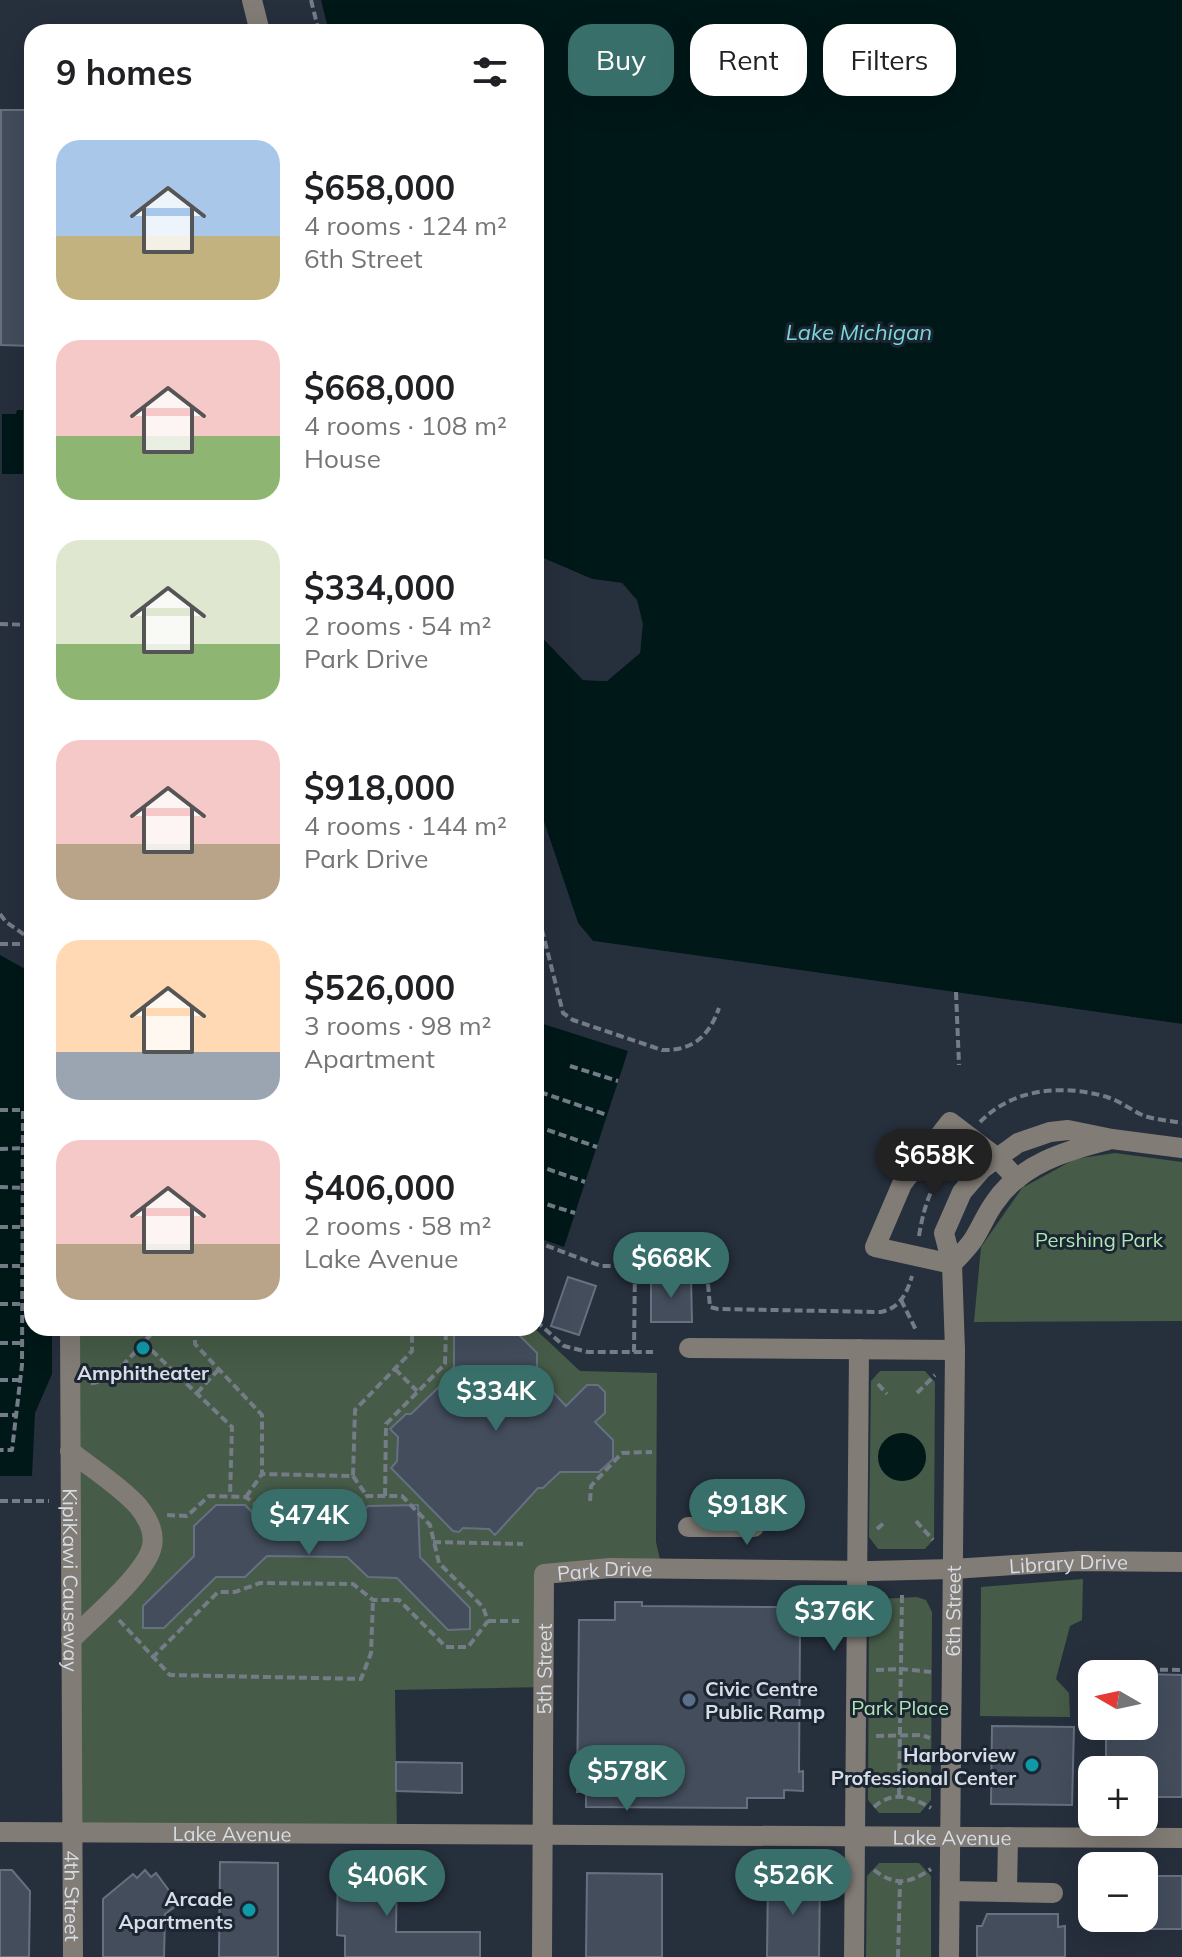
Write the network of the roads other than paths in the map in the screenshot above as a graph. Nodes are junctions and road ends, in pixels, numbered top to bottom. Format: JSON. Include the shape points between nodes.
{"nodes":[{"id":1,"x":252,"y":0,"type":"edge"},
{"id":2,"x":258,"y":24,"type":"edge"},
{"id":3,"x":1112,"y":1139,"type":"junction"},
{"id":4,"x":1182,"y":1148,"type":"edge"},
{"id":5,"x":996,"y":1157,"type":"junction"},
{"id":6,"x":1017,"y":1179,"type":"junction"},
{"id":7,"x":952,"y":1264,"type":"junction"},
{"id":8,"x":70,"y":1336,"type":"edge"},
{"id":9,"x":689,"y":1348,"type":"dead end"},
{"id":10,"x":859,"y":1349,"type":"junction"},
{"id":11,"x":955,"y":1350,"type":"junction"},
{"id":12,"x":70,"y":1451,"type":"junction"},
{"id":13,"x":688,"y":1527,"type":"dead end"},
{"id":14,"x":754,"y":1527,"type":"dead end"},
{"id":15,"x":1182,"y":1562,"type":"edge"},
{"id":16,"x":953,"y":1569,"type":"junction"},
{"id":17,"x":857,"y":1571,"type":"junction"},
{"id":18,"x":544,"y":1574,"type":"joint"},
{"id":19,"x":71,"y":1640,"type":"junction"},
{"id":20,"x":0,"y":1832,"type":"edge"},
{"id":21,"x":72,"y":1833,"type":"junction"},
{"id":22,"x":543,"y":1834,"type":"junction"},
{"id":23,"x":854,"y":1837,"type":"junction"},
{"id":24,"x":950,"y":1837,"type":"junction"},
{"id":25,"x":1008,"y":1837,"type":"junction"},
{"id":26,"x":1182,"y":1838,"type":"edge"},
{"id":27,"x":950,"y":1891,"type":"junction"},
{"id":28,"x":1007,"y":1892,"type":"junction"},
{"id":29,"x":1053,"y":1893,"type":"dead end"},
{"id":30,"x":73,"y":1957,"type":"edge"},
{"id":31,"x":542,"y":1957,"type":"edge"},
{"id":32,"x":854,"y":1957,"type":"edge"},
{"id":33,"x":949,"y":1957,"type":"edge"}],
"edges":[{"from":1,"to":2,"type":"street"},
{"from":3,"to":4,"type":"street","name":"6th Street"},
{"from":3,"to":5,"type":"street","name":"6th Street","via":[[1068,1130],[1050,1132]]},
{"from":3,"to":6,"type":"street","via":[[1071,1149]]},
{"from":5,"to":6,"type":"street"},
{"from":5,"to":7,"type":"street","name":"6th Street","via":[[971,1179],[955,1204],[944,1233]]},
{"from":5,"to":7,"type":"street","via":[[950,1122],[902,1184],[875,1247]]},
{"from":6,"to":7,"type":"street"},
{"from":7,"to":11,"type":"street","name":"6th Street"},
{"from":8,"to":12,"type":"street","name":"KipiKawi Causeway"},
{"from":9,"to":10,"type":"street"},
{"from":10,"to":11,"type":"street"},
{"from":10,"to":17,"type":"street"},
{"from":11,"to":16,"type":"street","name":"6th Street"},
{"from":12,"to":19,"type":"street","name":"KipiKawi Causeway"},
{"from":12,"to":19,"type":"street","via":[[137,1505],[149,1522],[152,1544],[135,1576]]},
{"from":13,"to":14,"type":"street"},
{"from":15,"to":16,"type":"street","name":"Library Drive","via":[[1078,1561]]},
{"from":16,"to":17,"type":"street","name":"Park Drive"},
{"from":16,"to":24,"type":"street","name":"6th Street"},
{"from":17,"to":18,"type":"street","name":"Park Drive","via":[[610,1568]]},
{"from":17,"to":23,"type":"street"},
{"from":18,"to":22,"type":"street","name":"5th Street"},
{"from":19,"to":21,"type":"street","name":"KipiKawi Causeway"},
{"from":20,"to":21,"type":"street","name":"Lake Avenue"},
{"from":21,"to":22,"type":"street","name":"Lake Avenue"},
{"from":21,"to":30,"type":"street","name":"4th Street"},
{"from":22,"to":23,"type":"street","name":"Lake Avenue"},
{"from":22,"to":31,"type":"street","name":"5th Street"},
{"from":23,"to":24,"type":"street","name":"Lake Avenue"},
{"from":23,"to":32,"type":"street"},
{"from":24,"to":25,"type":"street","name":"Lake Avenue"},
{"from":24,"to":27,"type":"street","name":"6th Street"},
{"from":25,"to":26,"type":"street","name":"Lake Avenue"},
{"from":25,"to":28,"type":"street"},
{"from":27,"to":28,"type":"street"},
{"from":27,"to":33,"type":"street","name":"6th Street"},
{"from":28,"to":29,"type":"street"}]}
